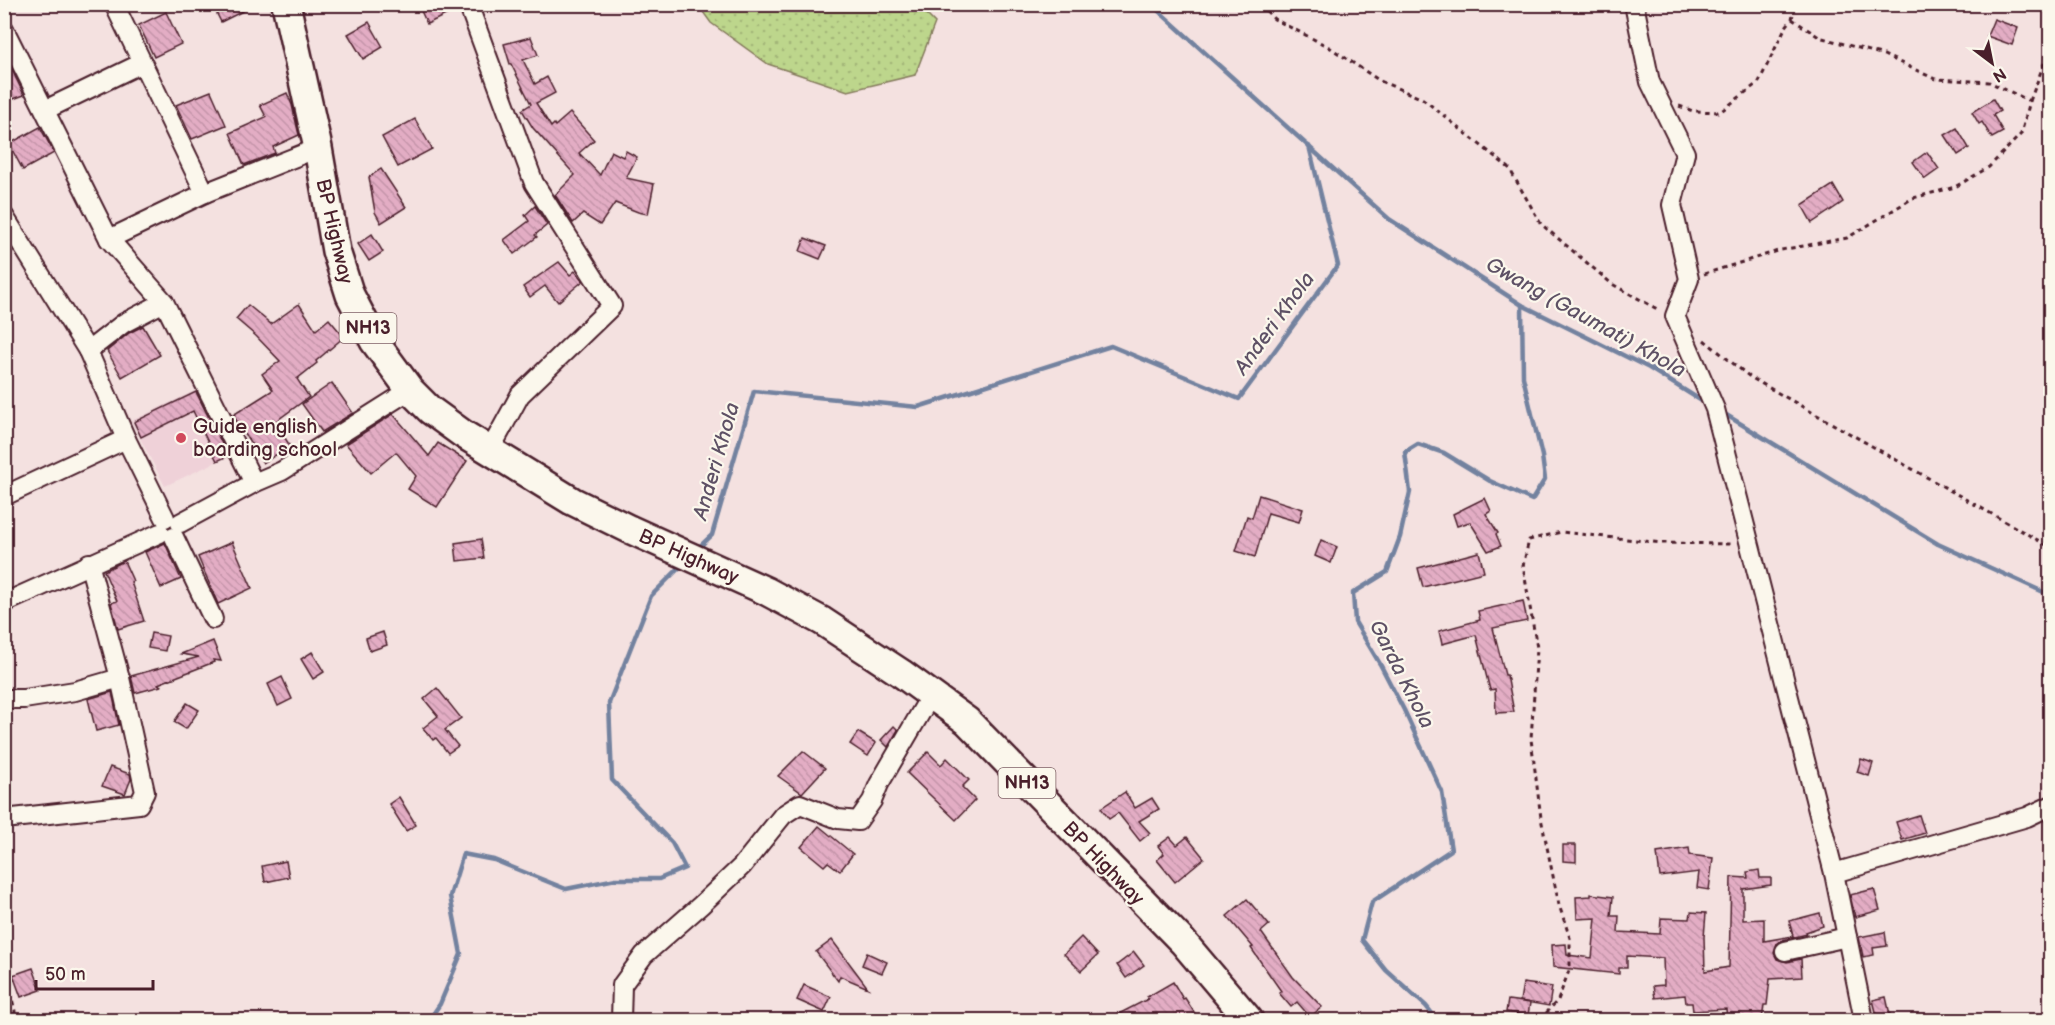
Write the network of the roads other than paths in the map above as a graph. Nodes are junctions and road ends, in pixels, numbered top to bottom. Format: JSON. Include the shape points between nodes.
{"nodes":[{"id":1,"x":114,"y":4,"type":"edge"},
{"id":2,"x":286,"y":4,"type":"edge"},
{"id":3,"x":468,"y":4,"type":"edge"},
{"id":4,"x":1634,"y":4,"type":"edge"},
{"id":5,"x":4,"y":29,"type":"edge"},
{"id":6,"x":142,"y":63,"type":"junction"},
{"id":7,"x":45,"y":110,"type":"junction"},
{"id":8,"x":318,"y":148,"type":"junction"},
{"id":9,"x":205,"y":193,"type":"junction"},
{"id":10,"x":4,"y":216,"type":"edge"},
{"id":11,"x":109,"y":239,"type":"junction"},
{"id":12,"x":164,"y":302,"type":"junction"},
{"id":13,"x":88,"y":351,"type":"junction"},
{"id":14,"x":410,"y":390,"type":"junction"},
{"id":15,"x":126,"y":439,"type":"junction"},
{"id":16,"x":490,"y":450,"type":"junction"},
{"id":17,"x":254,"y":483,"type":"junction"},
{"id":18,"x":4,"y":496,"type":"edge"},
{"id":19,"x":170,"y":528,"type":"junction"},
{"id":20,"x":89,"y":563,"type":"junction"},
{"id":21,"x":4,"y":603,"type":"edge"},
{"id":22,"x":213,"y":619,"type":"dead end"},
{"id":23,"x":120,"y":678,"type":"junction"},
{"id":24,"x":931,"y":695,"type":"junction"},
{"id":25,"x":4,"y":699,"type":"edge"},
{"id":26,"x":2050,"y":806,"type":"edge"},
{"id":27,"x":4,"y":819,"type":"edge"},
{"id":28,"x":1834,"y":873,"type":"junction"},
{"id":29,"x":1847,"y":937,"type":"junction"},
{"id":30,"x":1785,"y":951,"type":"dead end"},
{"id":31,"x":621,"y":1020,"type":"edge"},
{"id":32,"x":1249,"y":1020,"type":"edge"},
{"id":33,"x":1864,"y":1020,"type":"edge"}],
"edges":[{"from":1,"to":6,"type":"street"},
{"from":2,"to":8,"type":"highway","name":"BP Highway","number":"NH13"},
{"from":3,"to":16,"type":"street","via":[[534,183],[612,306],[520,395]]},
{"from":4,"to":28,"type":"street","via":[[1650,82],[1685,153],[1672,205],[1689,279],[1675,316],[1716,409]]},
{"from":5,"to":7,"type":"street"},
{"from":6,"to":7,"type":"street"},
{"from":6,"to":9,"type":"street"},
{"from":7,"to":11,"type":"street"},
{"from":8,"to":9,"type":"street"},
{"from":8,"to":14,"type":"highway","name":"BP Highway","number":"NH13","via":[[336,251],[350,295],[374,341]]},
{"from":9,"to":11,"type":"street"},
{"from":10,"to":13,"type":"street"},
{"from":11,"to":12,"type":"street"},
{"from":12,"to":13,"type":"street","via":[[124,323]]},
{"from":12,"to":17,"type":"street"},
{"from":13,"to":15,"type":"street"},
{"from":14,"to":16,"type":"highway","name":"BP Highway","number":"NH13","via":[[430,410]]},
{"from":14,"to":17,"type":"street","via":[[282,471]]},
{"from":15,"to":18,"type":"street"},
{"from":15,"to":19,"type":"street"},
{"from":16,"to":24,"type":"highway","name":"BP Highway","number":"NH13","via":[[572,501],[822,621]]},
{"from":17,"to":19,"type":"street"},
{"from":19,"to":20,"type":"street"},
{"from":19,"to":22,"type":"street"},
{"from":20,"to":21,"type":"street"},
{"from":20,"to":23,"type":"street"},
{"from":23,"to":25,"type":"street","via":[[75,691]]},
{"from":23,"to":27,"type":"street","via":[[144,792],[139,804]]},
{"from":24,"to":31,"type":"street","via":[[858,821],[838,819],[800,804],[783,815],[742,866],[644,954],[622,985]]},
{"from":24,"to":32,"type":"highway","name":"BP Highway","number":"NH13","via":[[967,721],[991,745],[1183,942]]},
{"from":26,"to":28,"type":"street","via":[[2027,817]]},
{"from":28,"to":29,"type":"street"},
{"from":29,"to":30,"type":"street"},
{"from":29,"to":33,"type":"street"}]}
